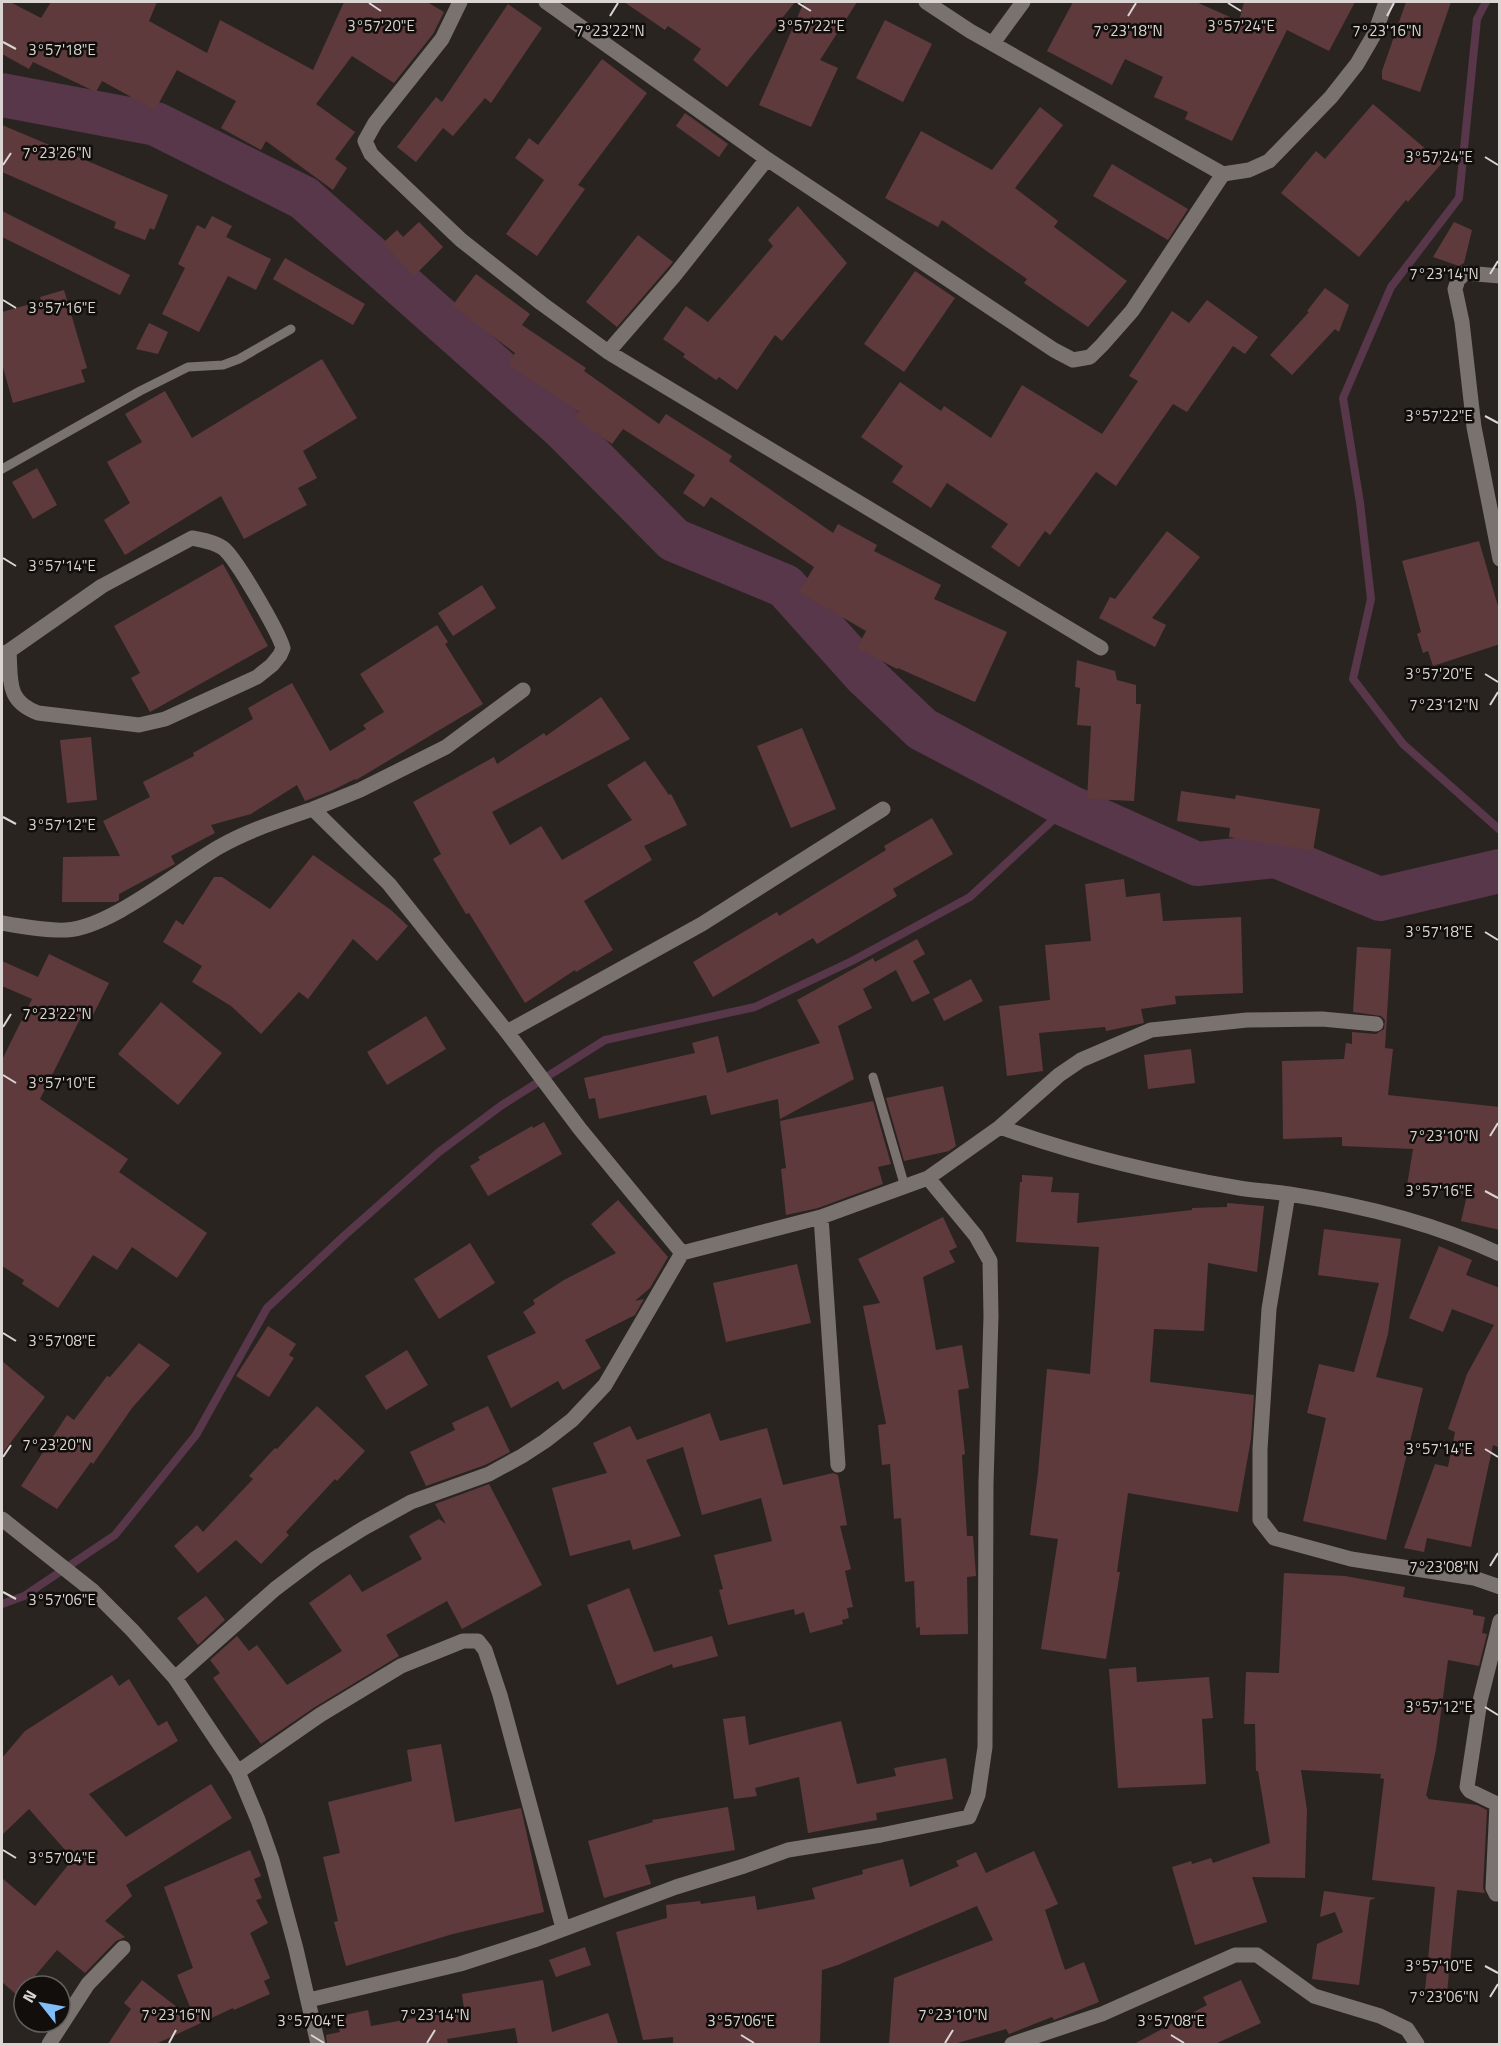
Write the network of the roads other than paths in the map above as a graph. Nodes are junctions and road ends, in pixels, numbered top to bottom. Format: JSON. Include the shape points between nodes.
{"nodes":[{"id":1,"x":460,"y":2,"type":"edge"},
{"id":2,"x":546,"y":2,"type":"edge"},
{"id":3,"x":926,"y":2,"type":"edge"},
{"id":4,"x":1023,"y":2,"type":"edge"},
{"id":5,"x":1386,"y":2,"type":"edge"},
{"id":6,"x":993,"y":43,"type":"junction"},
{"id":7,"x":767,"y":159,"type":"junction"},
{"id":8,"x":1223,"y":174,"type":"junction"},
{"id":9,"x":1500,"y":276,"type":"edge"},
{"id":10,"x":291,"y":329,"type":"dead end"},
{"id":11,"x":608,"y":352,"type":"junction"},
{"id":12,"x":2,"y":469,"type":"edge"},
{"id":13,"x":1500,"y":558,"type":"edge"},
{"id":14,"x":1101,"y":648,"type":"dead end"},
{"id":15,"x":5,"y":653,"type":"edge"},
{"id":16,"x":523,"y":690,"type":"dead end"},
{"id":17,"x":313,"y":809,"type":"junction"},
{"id":18,"x":883,"y":809,"type":"dead end"},
{"id":19,"x":2,"y":923,"type":"edge"},
{"id":20,"x":1376,"y":1024,"type":"dead end"},
{"id":21,"x":507,"y":1032,"type":"junction"},
{"id":22,"x":873,"y":1077,"type":"dead end"},
{"id":23,"x":999,"y":1127,"type":"junction"},
{"id":24,"x":928,"y":1179,"type":"junction"},
{"id":25,"x":905,"y":1187,"type":"junction"},
{"id":26,"x":1288,"y":1194,"type":"junction"},
{"id":27,"x":821,"y":1217,"type":"junction"},
{"id":28,"x":682,"y":1253,"type":"junction"},
{"id":29,"x":1500,"y":1254,"type":"edge"},
{"id":30,"x":838,"y":1465,"type":"dead end"},
{"id":31,"x":2,"y":1519,"type":"edge"},
{"id":32,"x":1500,"y":1587,"type":"edge"},
{"id":33,"x":1500,"y":1621,"type":"edge"},
{"id":34,"x":175,"y":1678,"type":"junction"},
{"id":35,"x":238,"y":1772,"type":"junction"},
{"id":36,"x":1500,"y":1894,"type":"edge"},
{"id":37,"x":562,"y":1928,"type":"junction"},
{"id":38,"x":123,"y":1948,"type":"dead end"},
{"id":39,"x":309,"y":2000,"type":"junction"},
{"id":40,"x":1022,"y":2043,"type":"edge"},
{"id":41,"x":49,"y":2044,"type":"edge"},
{"id":42,"x":318,"y":2044,"type":"edge"},
{"id":43,"x":1417,"y":2044,"type":"edge"}],
"edges":[{"from":1,"to":11,"type":"street","via":[[442,39],[365,141],[371,154],[461,240]]},
{"from":2,"to":7,"type":"street"},
{"from":3,"to":6,"type":"street"},
{"from":4,"to":6,"type":"street"},
{"from":5,"to":8,"type":"street","via":[[1375,33],[1331,97],[1269,161],[1249,170]]},
{"from":6,"to":8,"type":"street"},
{"from":7,"to":8,"type":"street","via":[[1073,360],[1090,357],[1132,310]]},
{"from":7,"to":11,"type":"street"},
{"from":9,"to":13,"type":"street","via":[[1465,273],[1455,289],[1474,427]]},
{"from":10,"to":12,"type":"lane","via":[[223,365],[188,367]]},
{"from":11,"to":14,"type":"street"},
{"from":15,"to":15,"type":"street","via":[[12,694],[26,708],[38,713],[139,725],[165,719],[257,677],[272,666],[283,648],[235,559],[223,548],[192,538],[102,586]]},
{"from":16,"to":17,"type":"street","via":[[446,747]]},
{"from":17,"to":19,"type":"street","via":[[246,832],[93,924],[66,930]]},
{"from":17,"to":21,"type":"street","via":[[389,884]]},
{"from":18,"to":21,"type":"street","via":[[702,924]]},
{"from":20,"to":23,"type":"street","via":[[1322,1019],[1247,1020],[1151,1030],[1081,1060]]},
{"from":21,"to":28,"type":"street"},
{"from":22,"to":25,"type":"lane"},
{"from":23,"to":24,"type":"street"},
{"from":23,"to":26,"type":"street","via":[[1052,1146],[1149,1170]]},
{"from":24,"to":25,"type":"street"},
{"from":24,"to":37,"type":"street","via":[[976,1236],[990,1262],[985,1747],[978,1795],[969,1818],[788,1850]]},
{"from":25,"to":27,"type":"street"},
{"from":26,"to":29,"type":"street","via":[[1376,1211],[1467,1238]]},
{"from":26,"to":32,"type":"street","via":[[1269,1309],[1260,1449],[1260,1520],[1274,1538],[1351,1559],[1474,1578]]},
{"from":27,"to":28,"type":"street"},
{"from":27,"to":30,"type":"street"},
{"from":28,"to":34,"type":"street","via":[[605,1385],[572,1420],[489,1474],[411,1502],[316,1558],[274,1589]]},
{"from":31,"to":34,"type":"street","via":[[93,1591]]},
{"from":33,"to":36,"type":"street","via":[[1480,1701],[1467,1787],[1497,1804],[1493,1888]]},
{"from":34,"to":35,"type":"street"},
{"from":35,"to":37,"type":"street","via":[[320,1715],[401,1666],[463,1641],[478,1641],[485,1650],[500,1695]]},
{"from":35,"to":39,"type":"street","via":[[272,1860]]},
{"from":37,"to":39,"type":"street","via":[[460,1964]]},
{"from":38,"to":41,"type":"street","via":[[88,1984]]},
{"from":39,"to":42,"type":"street"},
{"from":40,"to":43,"type":"street","via":[[1102,2014],[1235,1955],[1257,1954],[1314,1996],[1380,2016],[1407,2029]]}]}
